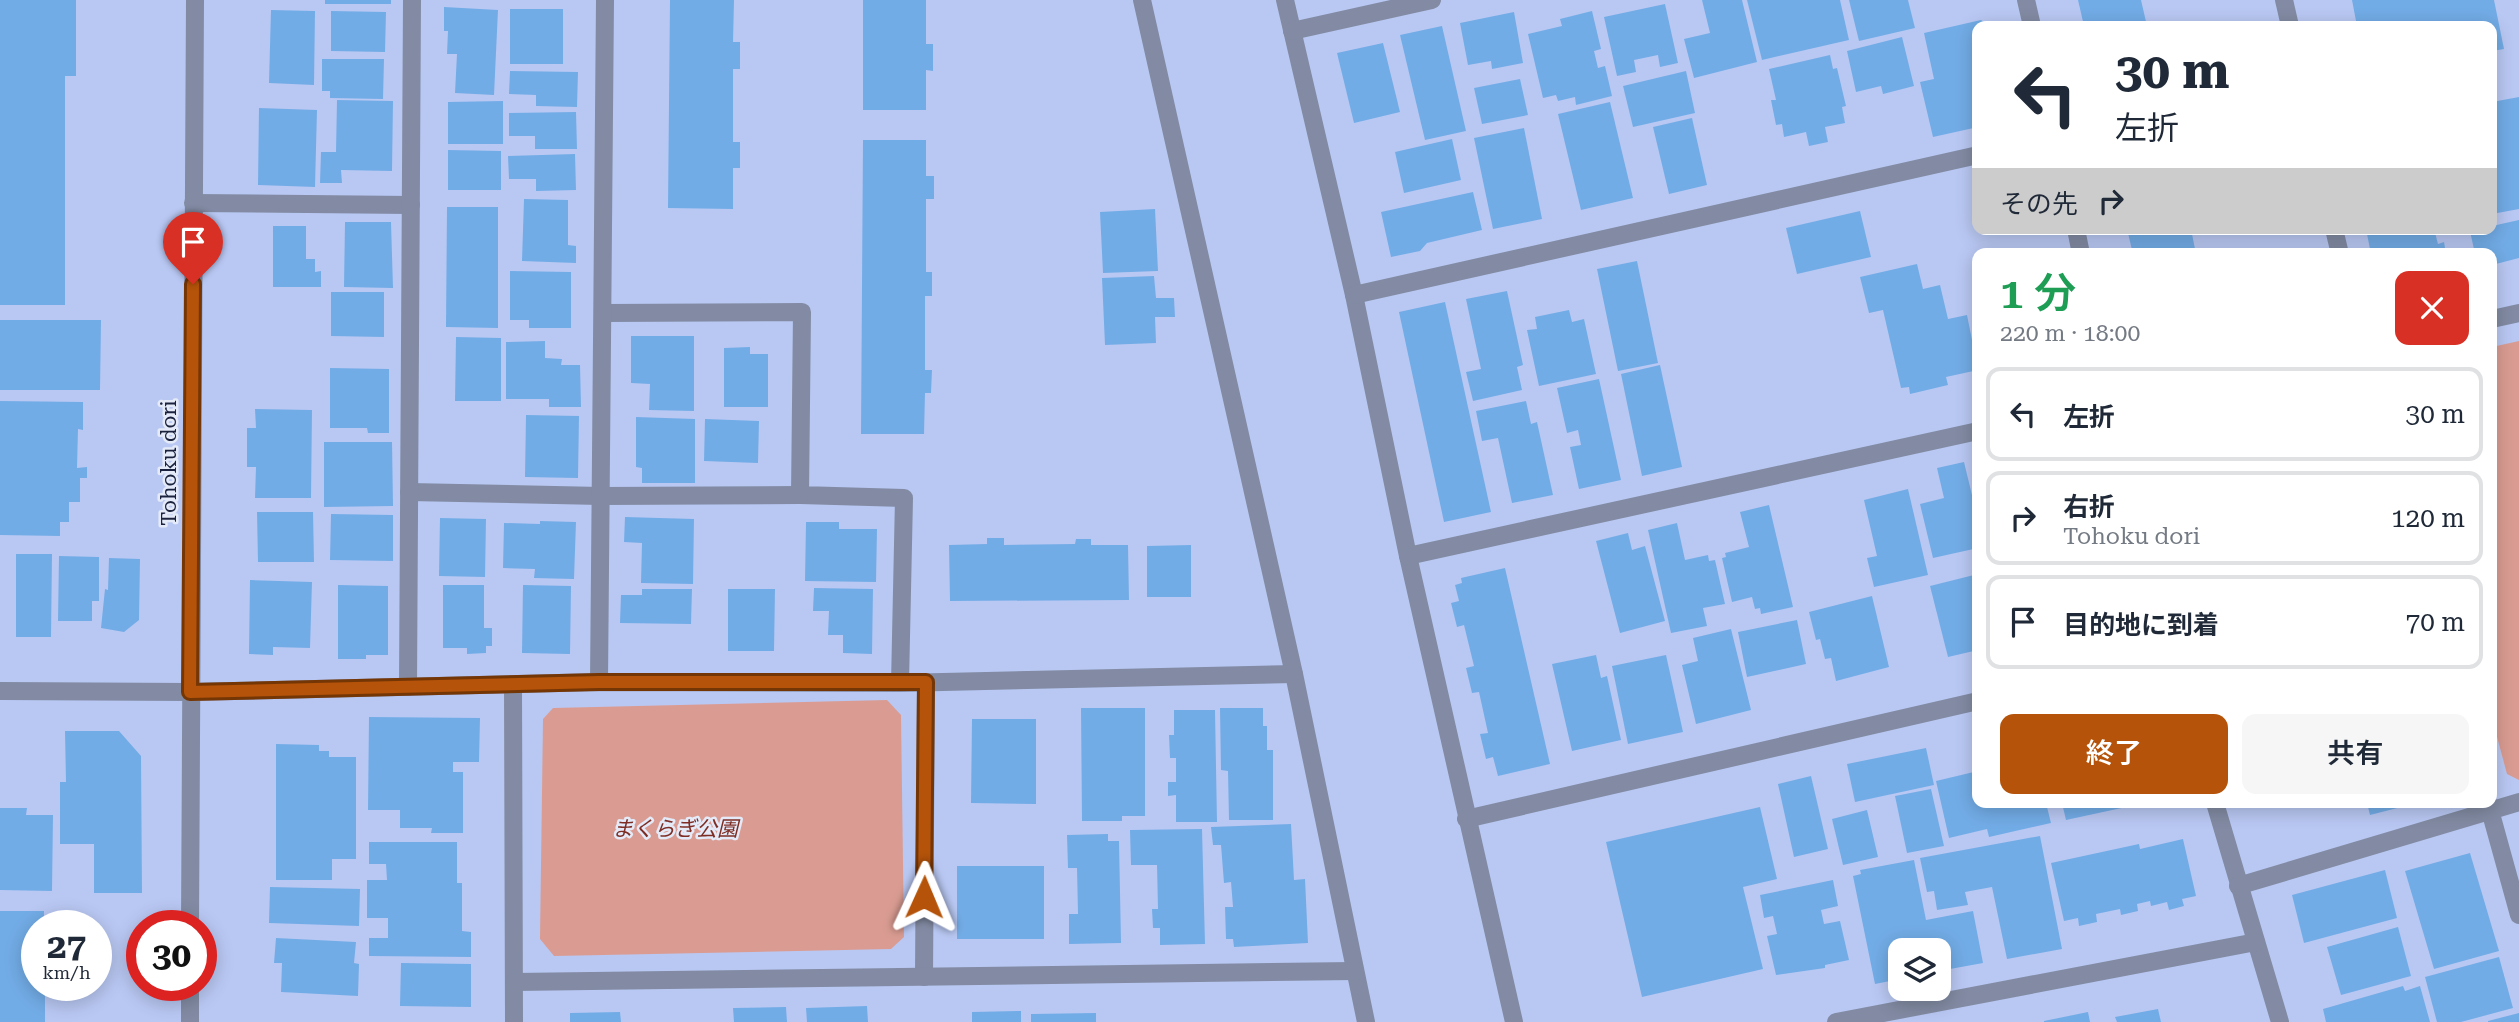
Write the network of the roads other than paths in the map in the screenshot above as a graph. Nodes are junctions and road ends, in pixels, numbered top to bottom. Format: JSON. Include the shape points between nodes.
{"nodes":[{"id":1,"x":195,"y":0,"type":"edge"},
{"id":2,"x":412,"y":0,"type":"edge"},
{"id":3,"x":606,"y":0,"type":"edge"},
{"id":4,"x":1142,"y":0,"type":"edge"},
{"id":5,"x":1285,"y":0,"type":"edge"},
{"id":6,"x":1432,"y":0,"type":"edge"},
{"id":7,"x":2026,"y":0,"type":"edge"},
{"id":8,"x":2284,"y":0,"type":"edge"},
{"id":9,"x":2031,"y":21,"type":"edge"},
{"id":10,"x":2289,"y":21,"type":"edge"},
{"id":11,"x":1292,"y":31,"type":"junction"},
{"id":12,"x":1972,"y":156,"type":"edge"},
{"id":13,"x":193,"y":203,"type":"junction"},
{"id":14,"x":411,"y":205,"type":"junction"},
{"id":15,"x":1354,"y":295,"type":"junction"},
{"id":16,"x":604,"y":313,"type":"junction"},
{"id":17,"x":2519,"y":313,"type":"edge"},
{"id":18,"x":2497,"y":317,"type":"edge"},
{"id":19,"x":1972,"y":432,"type":"edge"},
{"id":20,"x":409,"y":492,"type":"junction"},
{"id":21,"x":800,"y":495,"type":"junction"},
{"id":22,"x":601,"y":496,"type":"junction"},
{"id":23,"x":1408,"y":556,"type":"junction"},
{"id":24,"x":1294,"y":674,"type":"junction"},
{"id":25,"x":599,"y":682,"type":"junction"},
{"id":26,"x":900,"y":682,"type":"junction"},
{"id":27,"x":926,"y":682,"type":"junction"},
{"id":28,"x":513,"y":685,"type":"junction"},
{"id":29,"x":408,"y":687,"type":"junction"},
{"id":30,"x":0,"y":691,"type":"edge"},
{"id":31,"x":190,"y":692,"type":"junction"},
{"id":32,"x":1972,"y":702,"type":"edge"},
{"id":33,"x":2519,"y":802,"type":"edge"},
{"id":34,"x":2497,"y":806,"type":"edge"},
{"id":35,"x":2216,"y":808,"type":"edge"},
{"id":36,"x":2486,"y":808,"type":"edge"},
{"id":37,"x":2489,"y":808,"type":"edge"},
{"id":38,"x":1466,"y":819,"type":"junction"},
{"id":39,"x":2238,"y":886,"type":"junction"},
{"id":40,"x":190,"y":910,"type":"edge"},
{"id":41,"x":2519,"y":915,"type":"edge"},
{"id":42,"x":2256,"y":942,"type":"junction"},
{"id":43,"x":1355,"y":971,"type":"junction"},
{"id":44,"x":924,"y":977,"type":"junction"},
{"id":45,"x":514,"y":982,"type":"junction"},
{"id":46,"x":190,"y":1001,"type":"edge"},
{"id":47,"x":190,"y":1022,"type":"edge"},
{"id":48,"x":514,"y":1022,"type":"edge"},
{"id":49,"x":1366,"y":1022,"type":"edge"},
{"id":50,"x":1514,"y":1022,"type":"edge"},
{"id":51,"x":1836,"y":1022,"type":"edge"},
{"id":52,"x":2280,"y":1022,"type":"edge"}],
"edges":[{"from":1,"to":13,"type":"street","name":"Tohoku dori"},
{"from":2,"to":14,"type":"street"},
{"from":3,"to":16,"type":"street"},
{"from":4,"to":24,"type":"street"},
{"from":5,"to":11,"type":"street"},
{"from":6,"to":11,"type":"street"},
{"from":7,"to":9,"type":"street"},
{"from":8,"to":10,"type":"street"},
{"from":11,"to":15,"type":"street"},
{"from":12,"to":15,"type":"street"},
{"from":13,"to":14,"type":"street"},
{"from":13,"to":31,"type":"street","name":"Tohoku dori"},
{"from":14,"to":20,"type":"street"},
{"from":15,"to":23,"type":"street"},
{"from":16,"to":21,"type":"street","via":[[802,312]]},
{"from":16,"to":22,"type":"street"},
{"from":17,"to":18,"type":"street"},
{"from":19,"to":23,"type":"street"},
{"from":20,"to":22,"type":"street"},
{"from":20,"to":29,"type":"street"},
{"from":21,"to":22,"type":"street"},
{"from":21,"to":26,"type":"street","via":[[904,498]]},
{"from":22,"to":25,"type":"street"},
{"from":23,"to":38,"type":"street"},
{"from":24,"to":27,"type":"street"},
{"from":24,"to":43,"type":"street"},
{"from":25,"to":26,"type":"street"},
{"from":25,"to":28,"type":"street"},
{"from":26,"to":27,"type":"street"},
{"from":27,"to":44,"type":"street"},
{"from":28,"to":29,"type":"street"},
{"from":28,"to":45,"type":"street"},
{"from":29,"to":31,"type":"street"},
{"from":30,"to":31,"type":"street"},
{"from":31,"to":40,"type":"street","name":"Tohoku dori"},
{"from":32,"to":38,"type":"street"},
{"from":33,"to":34,"type":"street"},
{"from":35,"to":39,"type":"street"},
{"from":36,"to":39,"type":"street"},
{"from":37,"to":41,"type":"street"},
{"from":38,"to":50,"type":"street"},
{"from":39,"to":42,"type":"street"},
{"from":42,"to":51,"type":"street"},
{"from":42,"to":52,"type":"street"},
{"from":43,"to":44,"type":"street"},
{"from":43,"to":49,"type":"street"},
{"from":44,"to":45,"type":"street"},
{"from":45,"to":48,"type":"street"},
{"from":46,"to":47,"type":"street"}]}
